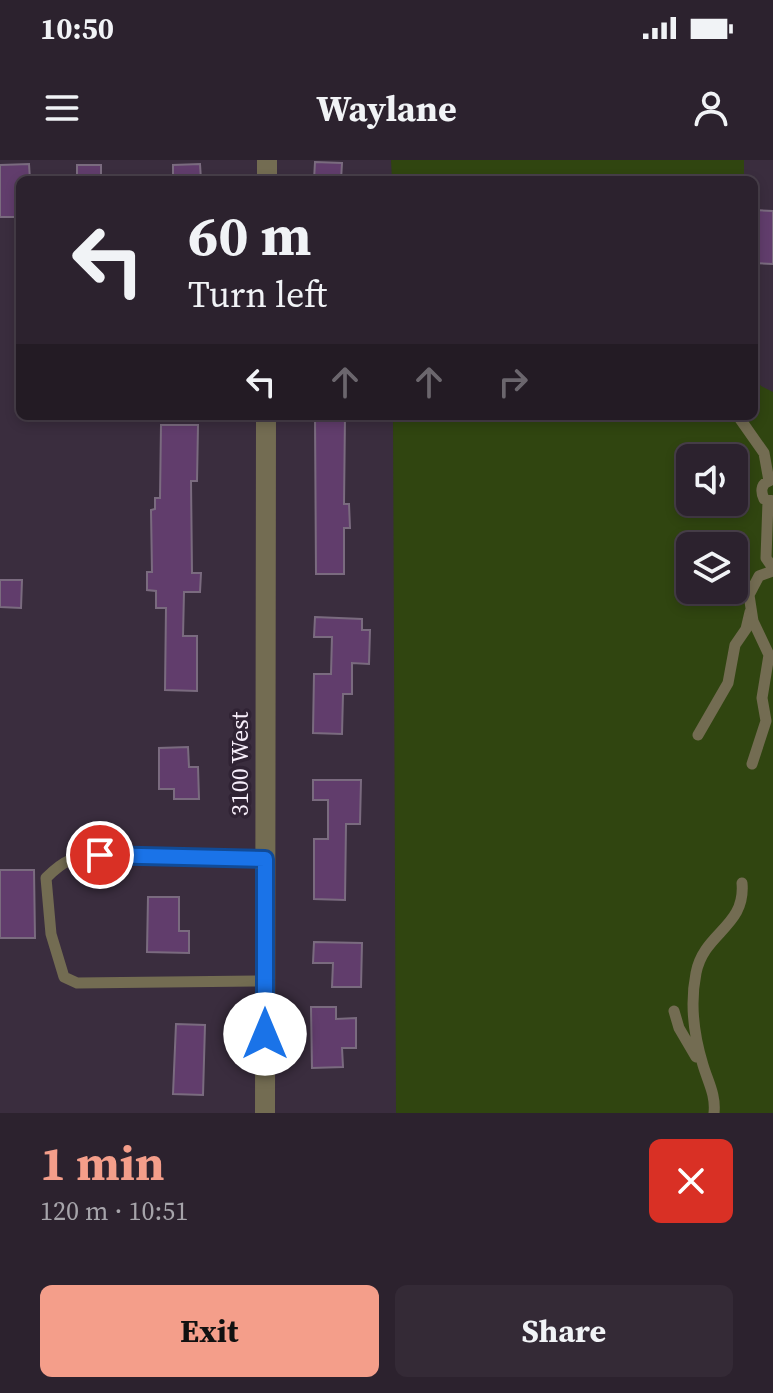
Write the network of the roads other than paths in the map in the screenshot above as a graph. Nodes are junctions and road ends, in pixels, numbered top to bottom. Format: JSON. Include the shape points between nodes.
{"nodes":[{"id":1,"x":266,"y":420,"type":"edge"},
{"id":2,"x":741,"y":420,"type":"edge"},
{"id":3,"x":771,"y":482,"type":"edge"},
{"id":4,"x":770,"y":501,"type":"edge"},
{"id":5,"x":771,"y":566,"type":"edge"},
{"id":6,"x":751,"y":628,"type":"junction"},
{"id":7,"x":698,"y":735,"type":"dead end"},
{"id":8,"x":752,"y":764,"type":"dead end"},
{"id":9,"x":265,"y":859,"type":"junction"},
{"id":10,"x":742,"y":883,"type":"dead end"},
{"id":11,"x":265,"y":981,"type":"junction"},
{"id":12,"x":674,"y":1011,"type":"dead end"},
{"id":13,"x":695,"y":1026,"type":"junction"},
{"id":14,"x":681,"y":1030,"type":"junction"},
{"id":15,"x":704,"y":1070,"type":"junction"},
{"id":16,"x":265,"y":1113,"type":"edge"},
{"id":17,"x":714,"y":1113,"type":"edge"}],
"edges":[{"from":1,"to":9,"type":"street","name":"3100 West"},
{"from":2,"to":3,"type":"lane","via":[[764,453]]},
{"from":3,"to":4,"type":"lane","via":[[762,492]]},
{"from":4,"to":5,"type":"lane"},
{"from":5,"to":6,"type":"lane","via":[[749,595]]},
{"from":6,"to":7,"type":"lane","via":[[735,645],[728,683]]},
{"from":6,"to":8,"type":"lane","via":[[769,655],[762,698],[766,721]]},
{"from":9,"to":11,"type":"street","name":"3100 West"},
{"from":9,"to":11,"type":"lane","via":[[74,857],[46,878],[51,934],[64,977],[77,983]]},
{"from":10,"to":13,"type":"lane","via":[[739,912],[711,940],[698,966]]},
{"from":11,"to":16,"type":"street","name":"3100 West"},
{"from":12,"to":14,"type":"lane"},
{"from":13,"to":14,"type":"lane","via":[[689,1034]]},
{"from":13,"to":15,"type":"lane"},
{"from":14,"to":15,"type":"lane"},
{"from":15,"to":17,"type":"lane"}]}
